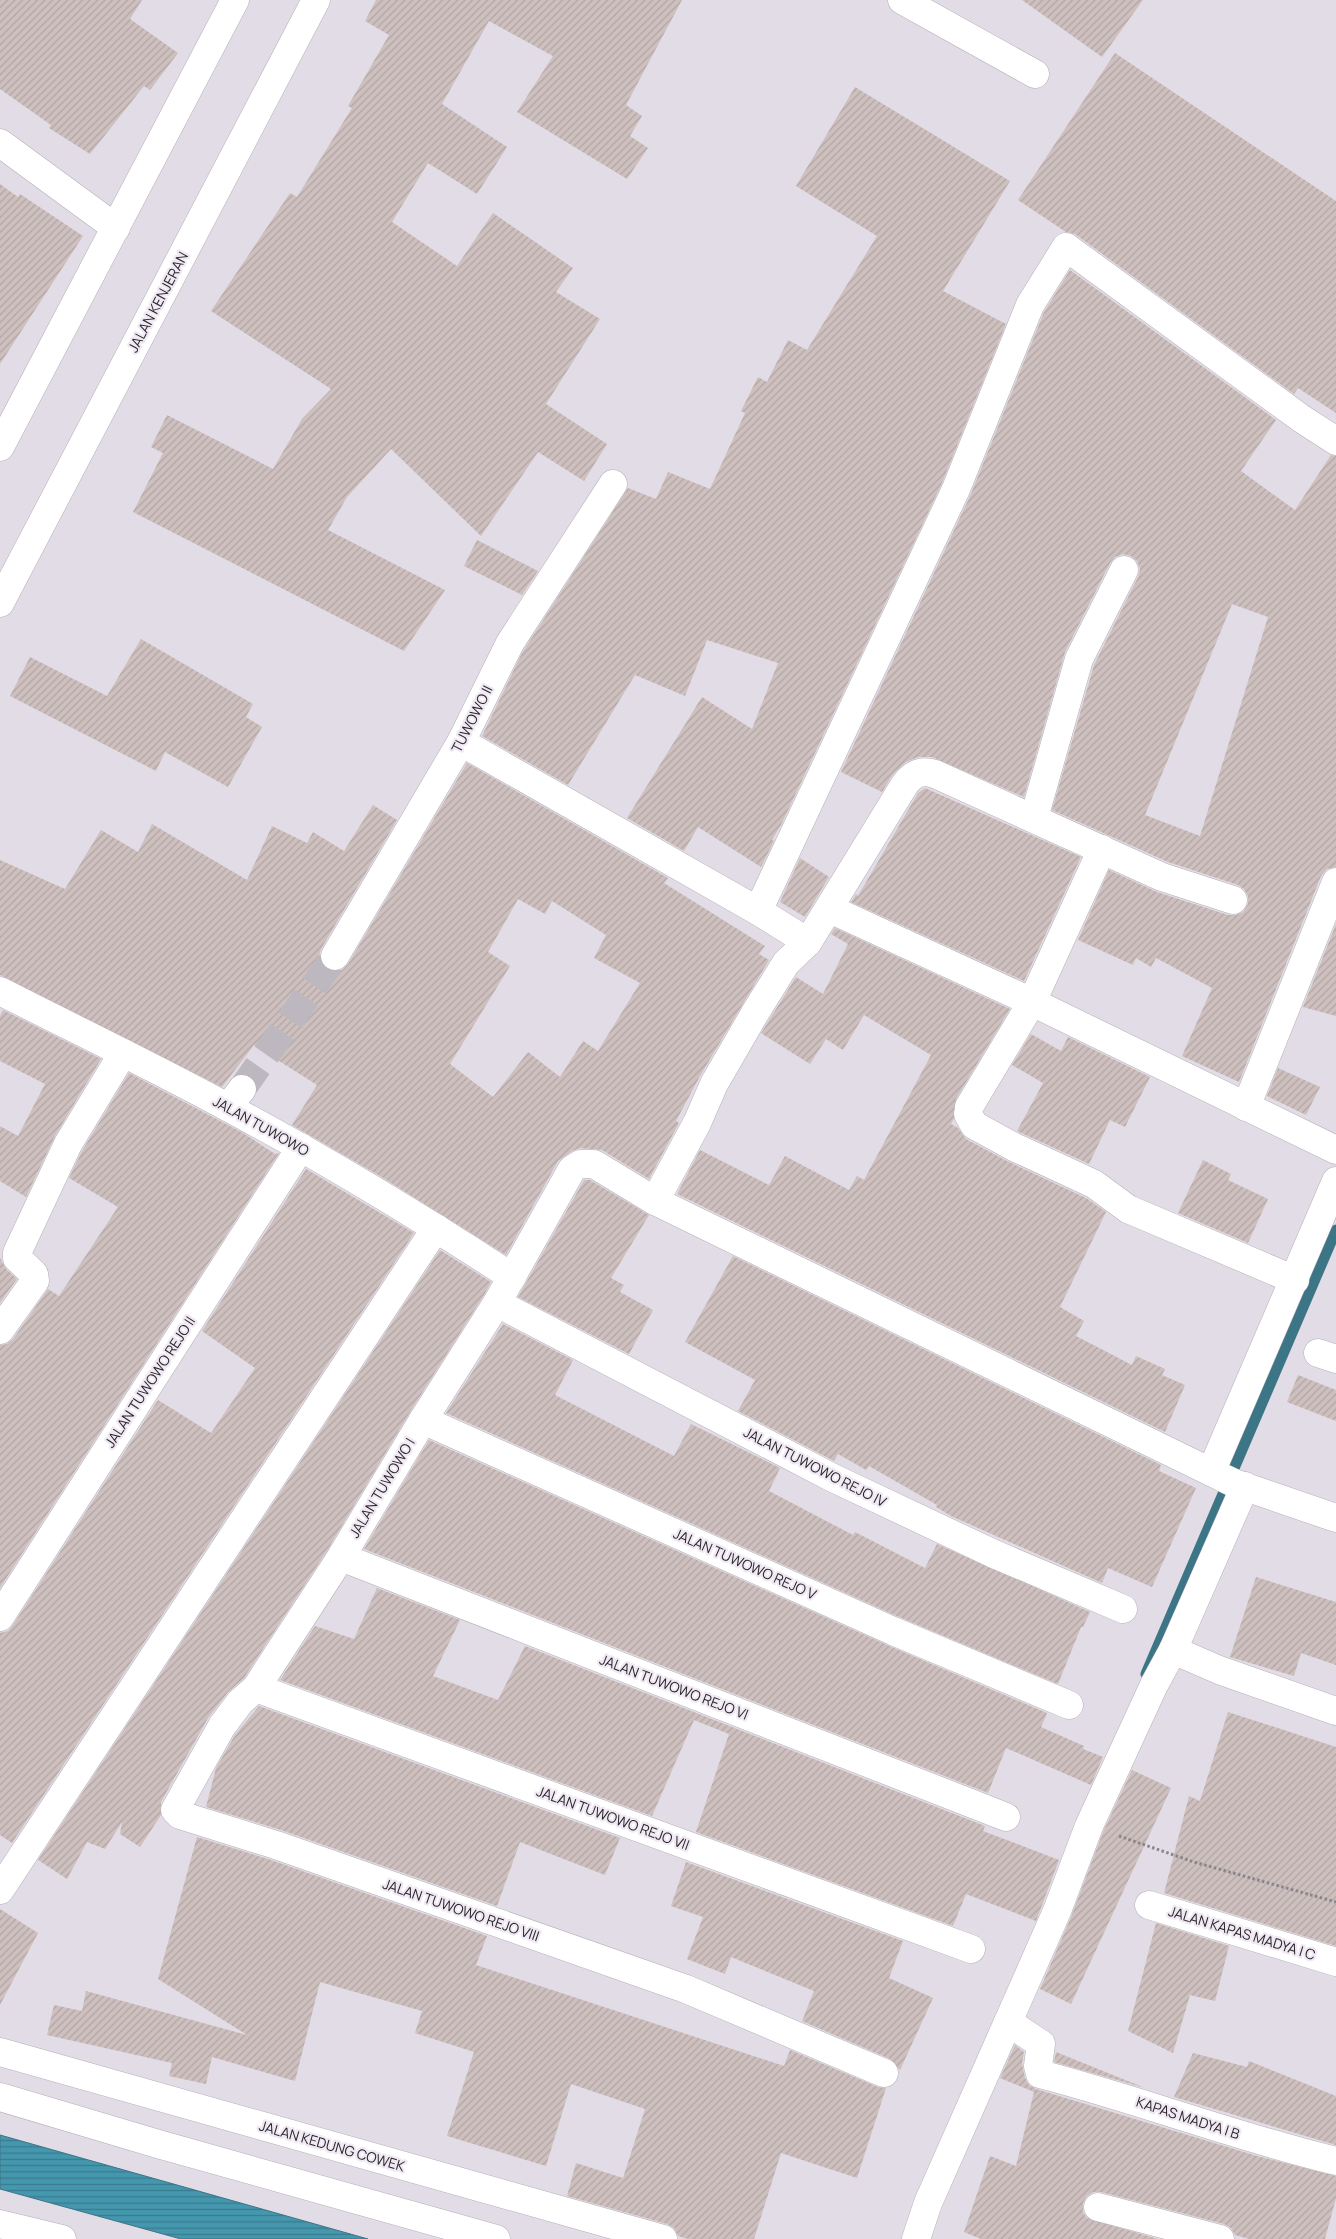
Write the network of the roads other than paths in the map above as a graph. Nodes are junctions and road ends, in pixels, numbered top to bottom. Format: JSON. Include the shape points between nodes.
{"nodes":[{"id":1,"x":235,"y":0,"type":"edge"},
{"id":2,"x":316,"y":0,"type":"edge"},
{"id":3,"x":902,"y":0,"type":"edge"},
{"id":4,"x":1035,"y":74,"type":"dead end"},
{"id":5,"x":0,"y":143,"type":"edge"},
{"id":6,"x":116,"y":228,"type":"junction"},
{"id":7,"x":1336,"y":441,"type":"edge"},
{"id":8,"x":0,"y":447,"type":"edge"},
{"id":9,"x":613,"y":484,"type":"dead end"},
{"id":10,"x":1124,"y":570,"type":"dead end"},
{"id":11,"x":0,"y":603,"type":"edge"},
{"id":12,"x":461,"y":742,"type":"junction"},
{"id":13,"x":1034,"y":818,"type":"junction"},
{"id":14,"x":1102,"y":850,"type":"junction"},
{"id":15,"x":1336,"y":882,"type":"edge"},
{"id":16,"x":1233,"y":900,"type":"dead end"},
{"id":17,"x":830,"y":910,"type":"junction"},
{"id":18,"x":758,"y":911,"type":"junction"},
{"id":19,"x":808,"y":942,"type":"junction"},
{"id":20,"x":335,"y":956,"type":"tunnel mouth"},
{"id":21,"x":0,"y":991,"type":"edge"},
{"id":22,"x":1032,"y":1002,"type":"junction"},
{"id":23,"x":123,"y":1053,"type":"junction"},
{"id":24,"x":1246,"y":1106,"type":"junction"},
{"id":25,"x":300,"y":1147,"type":"junction"},
{"id":26,"x":1336,"y":1150,"type":"edge"},
{"id":27,"x":1336,"y":1181,"type":"edge"},
{"id":28,"x":655,"y":1201,"type":"junction"},
{"id":29,"x":436,"y":1228,"type":"junction"},
{"id":30,"x":512,"y":1277,"type":"junction"},
{"id":31,"x":1295,"y":1280,"type":"junction"},
{"id":32,"x":506,"y":1308,"type":"junction"},
{"id":33,"x":0,"y":1330,"type":"edge"},
{"id":34,"x":423,"y":1420,"type":"junction"},
{"id":35,"x":1227,"y":1479,"type":"junction"},
{"id":36,"x":1336,"y":1518,"type":"edge"},
{"id":37,"x":342,"y":1557,"type":"junction"},
{"id":38,"x":1123,"y":1609,"type":"dead end"},
{"id":39,"x":0,"y":1618,"type":"edge"},
{"id":40,"x":1173,"y":1650,"type":"junction"},
{"id":41,"x":256,"y":1688,"type":"junction"},
{"id":42,"x":1069,"y":1705,"type":"dead end"},
{"id":43,"x":1336,"y":1711,"type":"edge"},
{"id":44,"x":1006,"y":1817,"type":"dead end"},
{"id":45,"x":0,"y":1890,"type":"edge"},
{"id":46,"x":1149,"y":1905,"type":"dead end"},
{"id":47,"x":971,"y":1949,"type":"dead end"},
{"id":48,"x":1336,"y":1962,"type":"edge"},
{"id":49,"x":1008,"y":2022,"type":"junction"},
{"id":50,"x":0,"y":2052,"type":"edge"},
{"id":51,"x":884,"y":2073,"type":"dead end"},
{"id":52,"x":0,"y":2097,"type":"edge"},
{"id":53,"x":1336,"y":2161,"type":"edge"},
{"id":54,"x":1098,"y":2207,"type":"dead end"},
{"id":55,"x":0,"y":2224,"type":"edge"},
{"id":56,"x":62,"y":2239,"type":"edge"},
{"id":57,"x":496,"y":2239,"type":"edge"},
{"id":58,"x":663,"y":2239,"type":"edge"},
{"id":59,"x":916,"y":2239,"type":"edge"},
{"id":60,"x":1220,"y":2239,"type":"edge"}],
"edges":[{"from":1,"to":6,"type":"main road"},
{"from":2,"to":11,"type":"main road","name":"JALAN KENJERAN"},
{"from":3,"to":4,"type":"main road"},
{"from":5,"to":6,"type":"main road"},
{"from":6,"to":8,"type":"main road"},
{"from":7,"to":18,"type":"main road","via":[[1066,247],[1030,305],[956,489]]},
{"from":9,"to":12,"type":"main road","name":"TUWOWO II","via":[[510,643]]},
{"from":10,"to":13,"type":"main road","via":[[1079,659]]},
{"from":12,"to":18,"type":"main road"},
{"from":12,"to":20,"type":"main road","name":"TUWOWO II"},
{"from":13,"to":14,"type":"main road"},
{"from":13,"to":17,"type":"main road","via":[[936,774],[918,773],[905,784]]},
{"from":14,"to":16,"type":"main road","via":[[1162,876]]},
{"from":14,"to":22,"type":"main road"},
{"from":15,"to":24,"type":"main road"},
{"from":17,"to":19,"type":"main road"},
{"from":17,"to":22,"type":"main road"},
{"from":18,"to":19,"type":"main road"},
{"from":19,"to":28,"type":"main road","via":[[786,963],[751,1021],[714,1084]]},
{"from":21,"to":23,"type":"main road","name":"JALAN TUWOWO"},
{"from":22,"to":24,"type":"main road"},
{"from":22,"to":31,"type":"main road","via":[[969,1107],[971,1123],[1094,1184],[1128,1209]]},
{"from":23,"to":25,"type":"main road","name":"JALAN TUWOWO","via":[[235,1098]]},
{"from":23,"to":33,"type":"main road","via":[[68,1144],[17,1253],[17,1258],[34,1274],[35,1280]]},
{"from":24,"to":26,"type":"main road"},
{"from":25,"to":29,"type":"main road","name":"JALAN TUWOWO"},
{"from":25,"to":39,"type":"main road","name":"JALAN TUWOWO REJO II"},
{"from":27,"to":31,"type":"main road"},
{"from":28,"to":30,"type":"main road","name":"JALAN TUWOWO I","via":[[594,1164],[580,1164],[572,1169]]},
{"from":28,"to":35,"type":"main road","name":"JALAN TUWOWO I"},
{"from":29,"to":30,"type":"main road","name":"JALAN TUWOWO"},
{"from":29,"to":45,"type":"main road"},
{"from":30,"to":32,"type":"main road","name":"JALAN TUWOWO I"},
{"from":31,"to":35,"type":"main road"},
{"from":32,"to":34,"type":"main road","name":"JALAN TUWOWO I"},
{"from":32,"to":38,"type":"main road","name":"JALAN TUWOWO REJO IV","via":[[831,1477],[994,1554]]},
{"from":34,"to":37,"type":"main road","name":"JALAN TUWOWO I"},
{"from":34,"to":42,"type":"main road","name":"JALAN TUWOWO REJO V","via":[[893,1631]]},
{"from":35,"to":36,"type":"main road","name":"JALAN TUWOWO I"},
{"from":35,"to":40,"type":"main road"},
{"from":37,"to":41,"type":"main road","name":"JALAN TUWOWO I"},
{"from":37,"to":44,"type":"main road","name":"JALAN TUWOWO REJO VI"},
{"from":40,"to":43,"type":"main road","via":[[1219,1670]]},
{"from":40,"to":49,"type":"main road","via":[[1089,1826],[1057,1911]]},
{"from":41,"to":47,"type":"main road","name":"JALAN TUWOWO REJO VII"},
{"from":41,"to":51,"type":"main road","name":"JALAN TUWOWO REJO VIII","via":[[245,1696],[222,1726],[176,1805],[174,1810],[177,1814],[276,1845],[686,1989]]},
{"from":46,"to":48,"type":"main road","name":"JALAN KAPAS MADYA I C"},
{"from":49,"to":53,"type":"main road","name":"KAPAS MADYA I B","via":[[1041,2044],[1040,2074]]},
{"from":49,"to":59,"type":"main road","via":[[928,2203]]},
{"from":50,"to":58,"type":"main road","name":"JALAN KEDUNG COWEK"},
{"from":52,"to":57,"type":"main road"},
{"from":54,"to":60,"type":"main road"},
{"from":55,"to":56,"type":"main road"}]}
